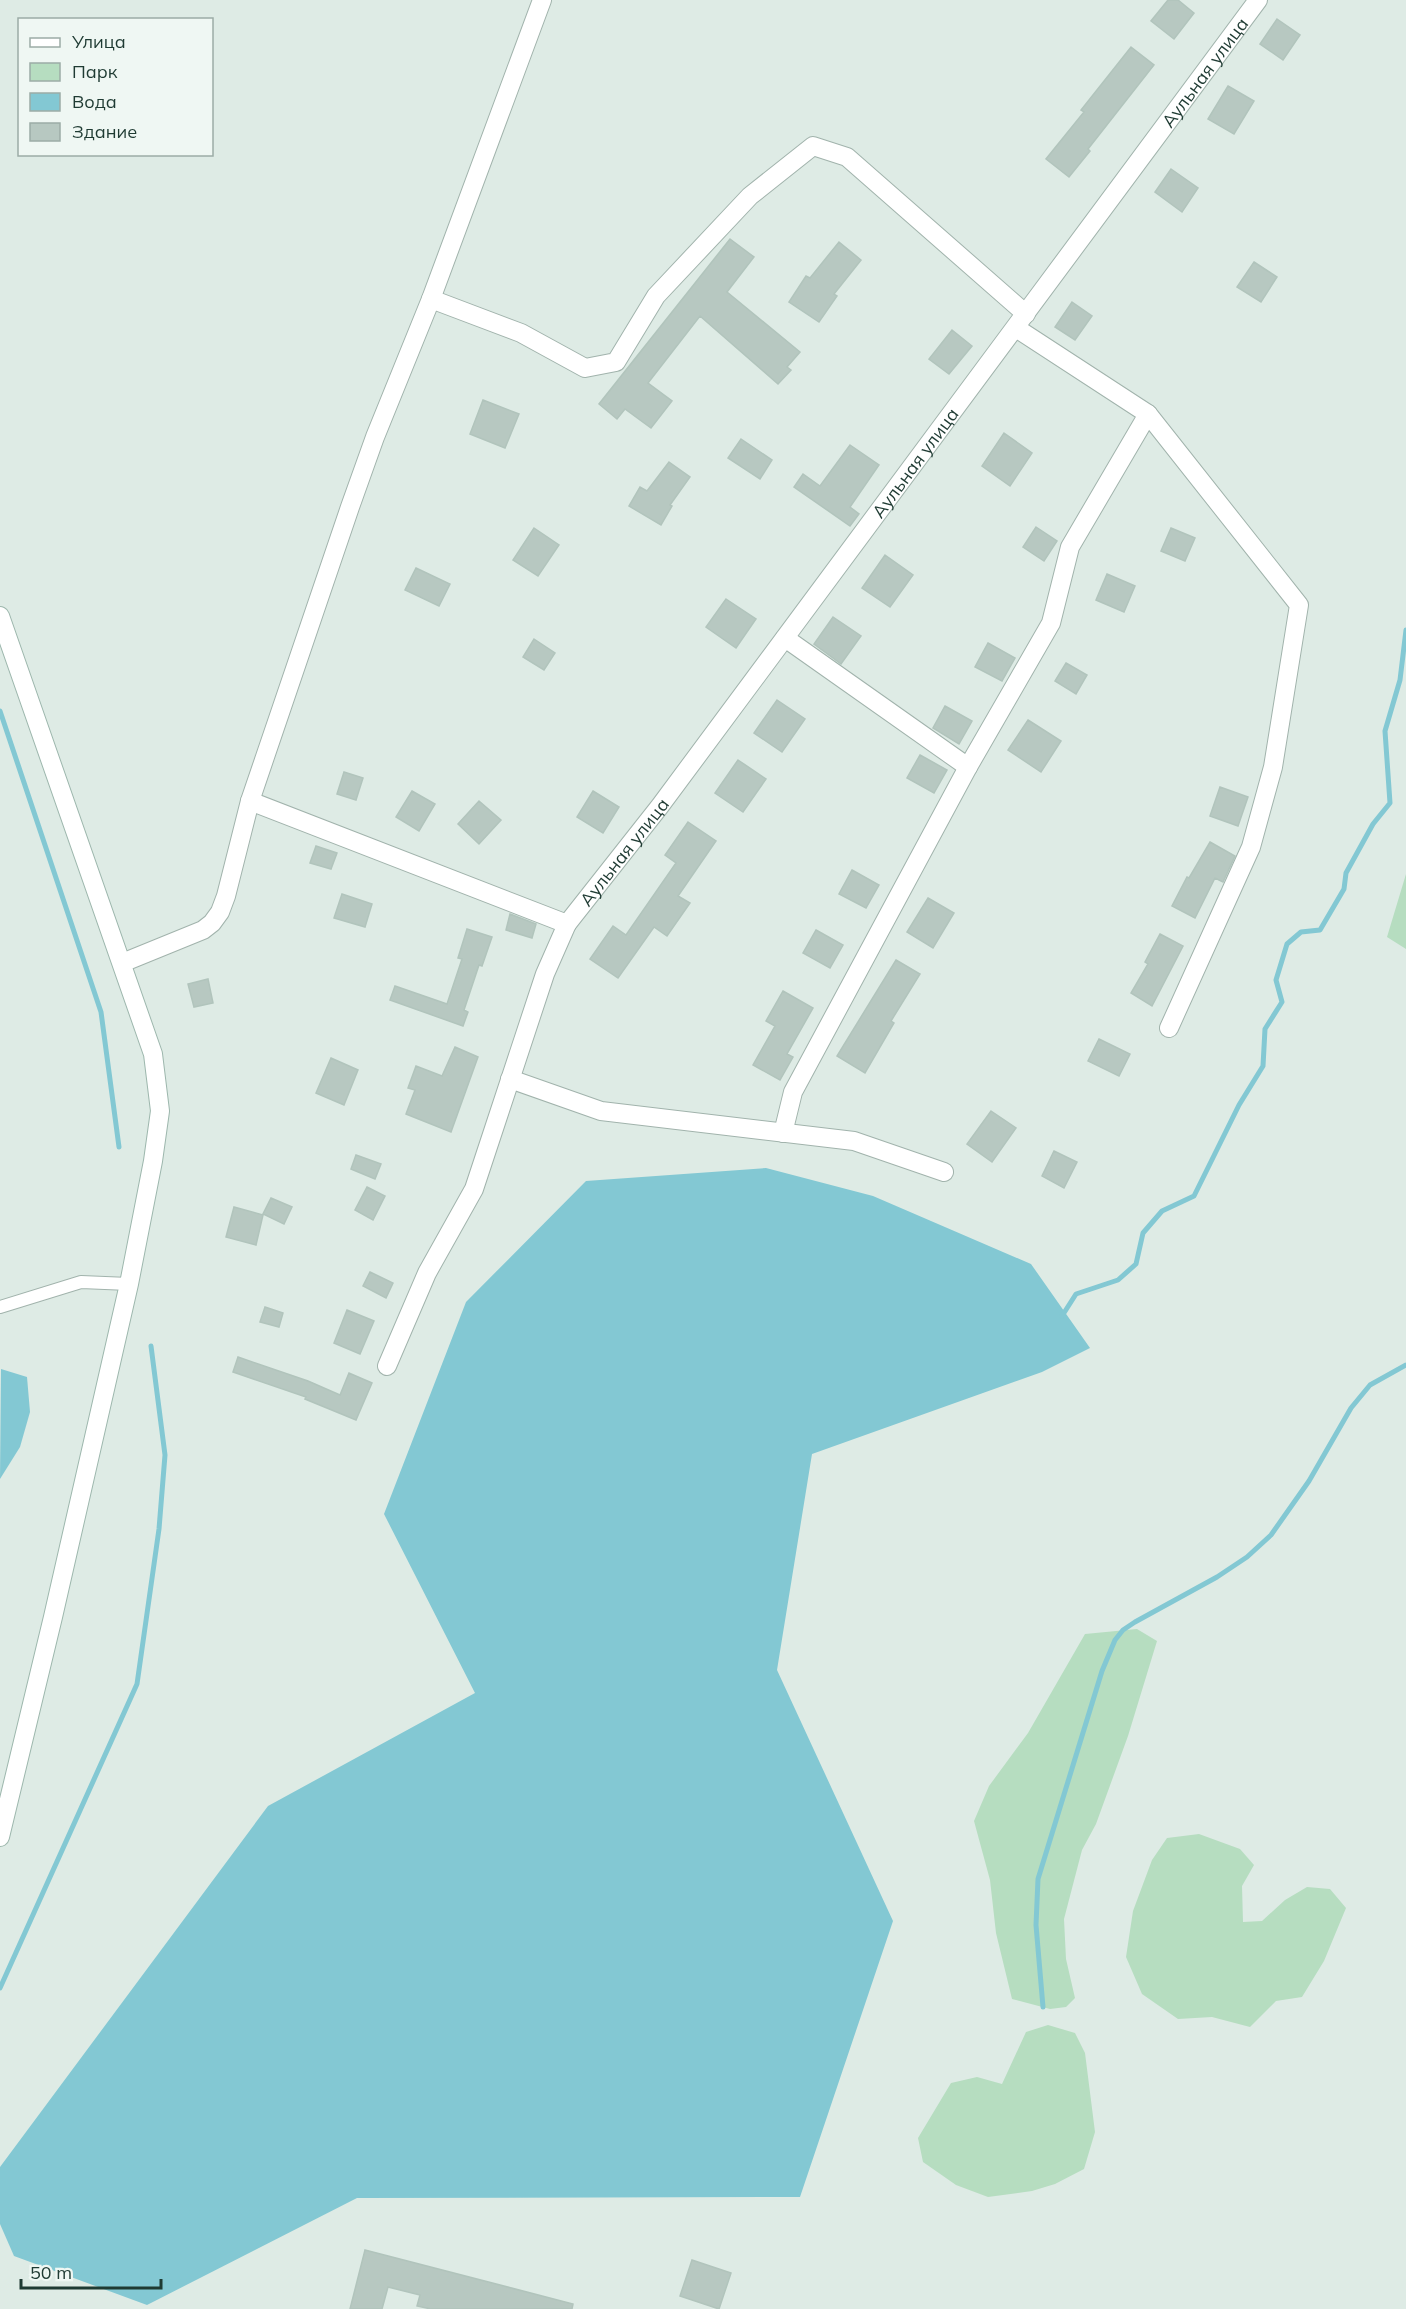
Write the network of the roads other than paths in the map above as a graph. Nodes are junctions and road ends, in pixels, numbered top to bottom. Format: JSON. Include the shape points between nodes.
{"nodes":[{"id":1,"x":542,"y":0,"type":"edge"},
{"id":2,"x":1258,"y":0,"type":"edge"},
{"id":3,"x":430,"y":299,"type":"junction"},
{"id":4,"x":1021,"y":321,"type":"junction"},
{"id":5,"x":1148,"y":414,"type":"junction"},
{"id":6,"x":0,"y":616,"type":"edge"},
{"id":7,"x":785,"y":638,"type":"junction"},
{"id":8,"x":968,"y":767,"type":"junction"},
{"id":9,"x":250,"y":801,"type":"junction"},
{"id":10,"x":567,"y":924,"type":"junction"},
{"id":11,"x":122,"y":963,"type":"junction"},
{"id":12,"x":1169,"y":1028,"type":"dead end"},
{"id":13,"x":510,"y":1079,"type":"junction"},
{"id":14,"x":783,"y":1133,"type":"junction"},
{"id":15,"x":944,"y":1172,"type":"dead end"},
{"id":16,"x":129,"y":1284,"type":"junction"},
{"id":17,"x":0,"y":1307,"type":"edge"},
{"id":18,"x":387,"y":1366,"type":"dead end"},
{"id":19,"x":0,"y":1837,"type":"edge"}],
"edges":[{"from":1,"to":3,"type":"street"},
{"from":2,"to":4,"type":"street","name":"Аульная улица"},
{"from":3,"to":4,"type":"street","via":[[521,333],[585,368],[616,363],[656,296],[750,196],[813,146],[847,156]]},
{"from":3,"to":9,"type":"street","via":[[354,497]]},
{"from":4,"to":5,"type":"street"},
{"from":4,"to":7,"type":"street","name":"Аульная улица"},
{"from":5,"to":8,"type":"street","via":[[1070,547],[1052,622]]},
{"from":5,"to":12,"type":"street","via":[[1299,605],[1273,767],[1251,847]]},
{"from":6,"to":11,"type":"street"},
{"from":7,"to":8,"type":"street"},
{"from":7,"to":10,"type":"street","name":"Аульная улица"},
{"from":8,"to":14,"type":"street","via":[[794,1092]]},
{"from":9,"to":10,"type":"street"},
{"from":9,"to":11,"type":"street","via":[[226,896],[212,923]]},
{"from":10,"to":13,"type":"street","name":"Аульная улица","via":[[544,974]]},
{"from":11,"to":16,"type":"street","via":[[153,1054],[160,1111]]},
{"from":13,"to":14,"type":"street","via":[[601,1111]]},
{"from":13,"to":18,"type":"street","name":"Аульная улица","via":[[474,1189],[427,1273]]},
{"from":14,"to":15,"type":"street","via":[[854,1141]]},
{"from":16,"to":17,"type":"lane","via":[[81,1282]]},
{"from":16,"to":19,"type":"street"}]}
